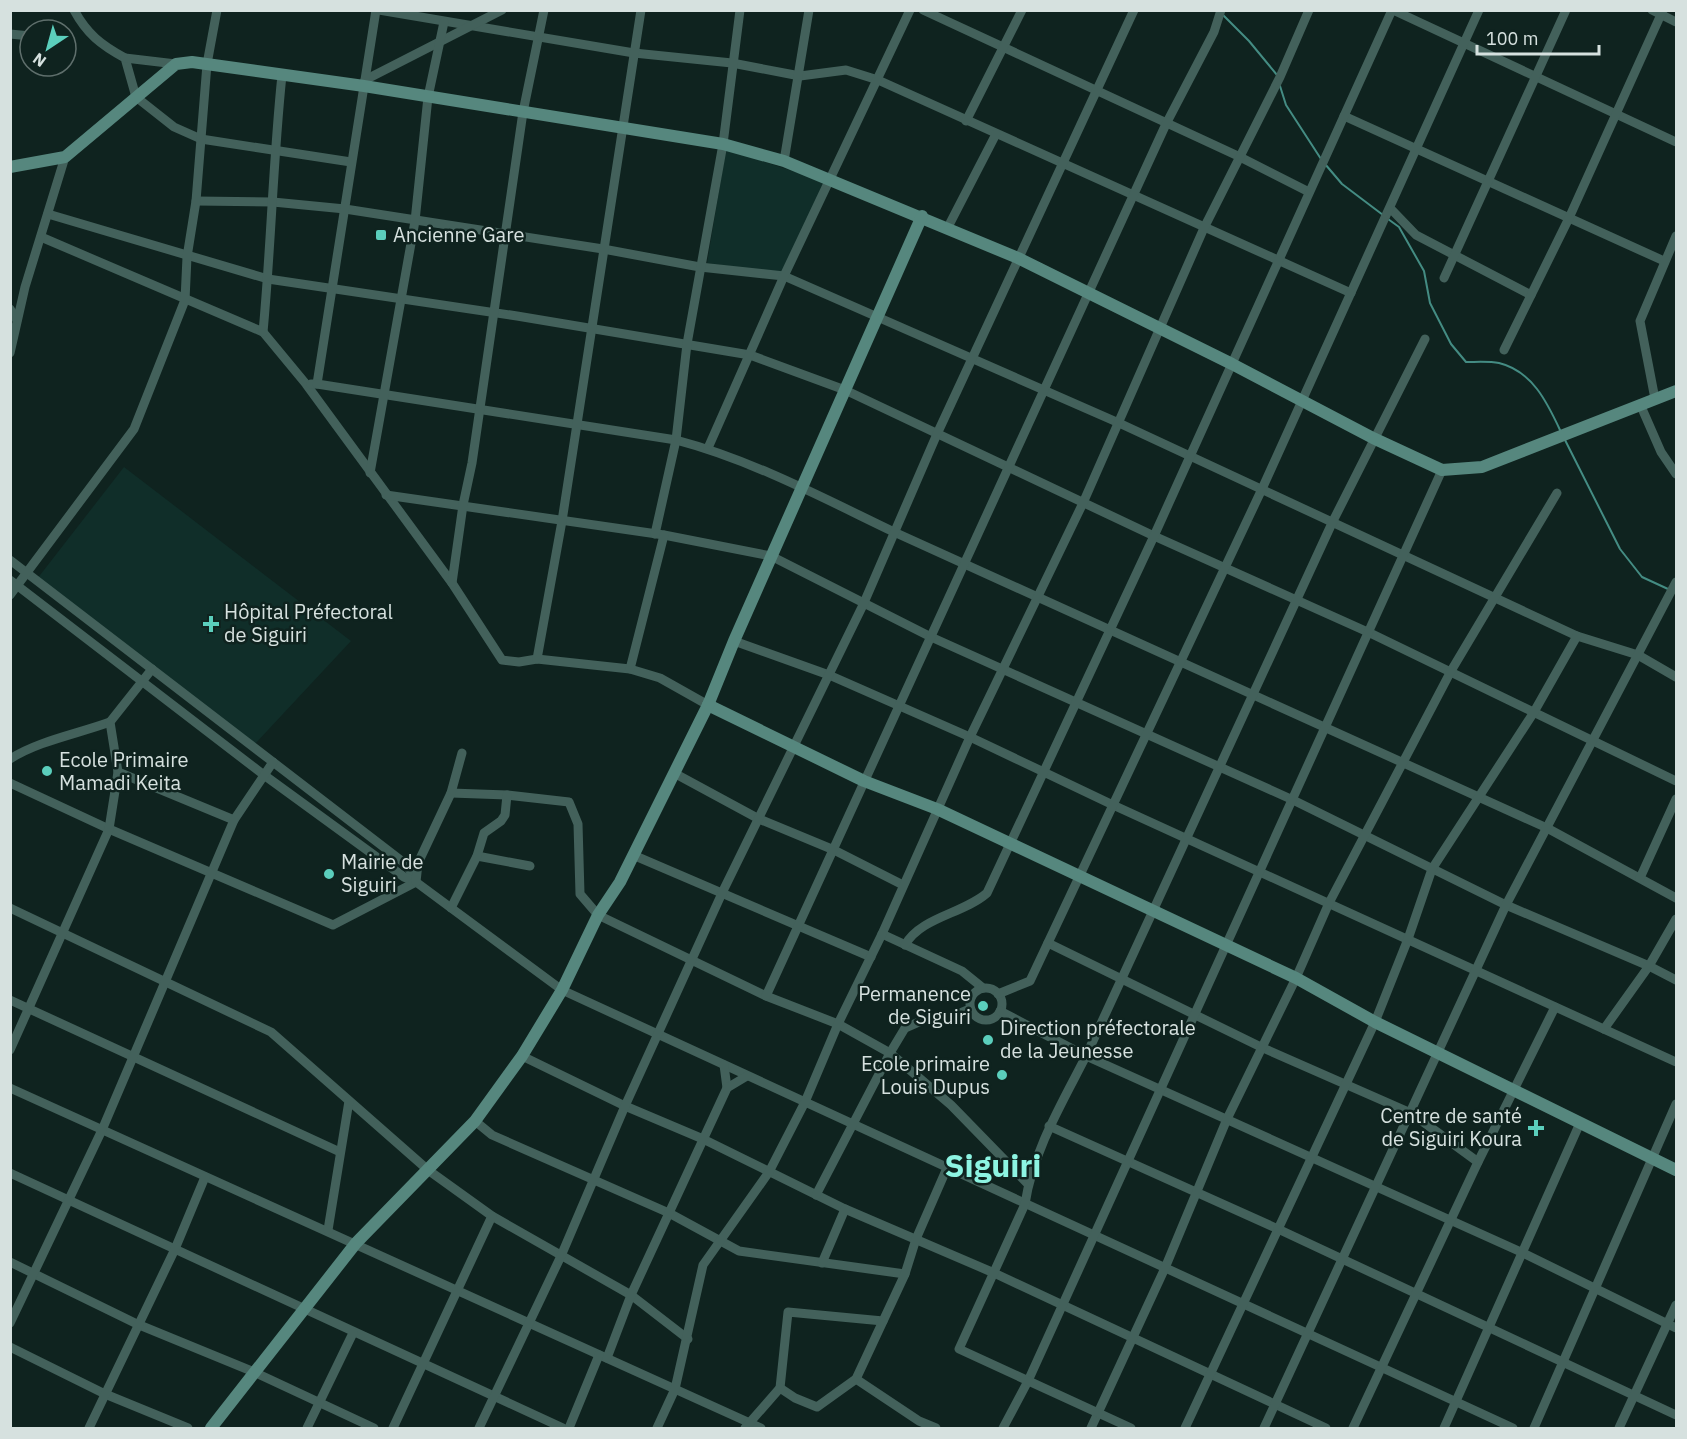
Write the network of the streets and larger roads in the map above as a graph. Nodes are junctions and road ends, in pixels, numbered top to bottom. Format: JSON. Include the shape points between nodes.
{"nodes":[{"id":1,"x":74,"y":10,"type":"edge"},
{"id":2,"x":217,"y":10,"type":"edge"},
{"id":3,"x":377,"y":10,"type":"edge"},
{"id":4,"x":502,"y":10,"type":"edge"},
{"id":5,"x":544,"y":10,"type":"edge"},
{"id":6,"x":641,"y":10,"type":"edge"},
{"id":7,"x":740,"y":10,"type":"edge"},
{"id":8,"x":809,"y":10,"type":"edge"},
{"id":9,"x":910,"y":10,"type":"edge"},
{"id":10,"x":922,"y":10,"type":"edge"},
{"id":11,"x":1022,"y":10,"type":"edge"},
{"id":12,"x":1134,"y":10,"type":"edge"},
{"id":13,"x":1309,"y":10,"type":"edge"},
{"id":14,"x":1393,"y":10,"type":"edge"},
{"id":15,"x":1479,"y":10,"type":"edge"},
{"id":16,"x":1566,"y":10,"type":"edge"},
{"id":17,"x":1659,"y":12,"type":"edge"},
{"id":18,"x":1220,"y":13,"type":"edge"},
{"id":19,"x":444,"y":22,"type":"junction"},
{"id":20,"x":1677,"y":22,"type":"edge"},
{"id":21,"x":470,"y":27,"type":"junction"},
{"id":22,"x":538,"y":37,"type":"junction"},
{"id":23,"x":438,"y":43,"type":"junction"},
{"id":24,"x":1464,"y":44,"type":"junction"},
{"id":25,"x":1002,"y":47,"type":"junction"},
{"id":26,"x":634,"y":53,"type":"junction"},
{"id":27,"x":125,"y":58,"type":"junction"},
{"id":28,"x":732,"y":63,"type":"junction"},
{"id":29,"x":176,"y":64,"type":"junction"},
{"id":30,"x":207,"y":64,"type":"junction"},
{"id":31,"x":282,"y":75,"type":"junction"},
{"id":32,"x":800,"y":76,"type":"junction"},
{"id":33,"x":1534,"y":77,"type":"junction"},
{"id":34,"x":878,"y":80,"type":"junction"},
{"id":35,"x":364,"y":83,"type":"junction"},
{"id":36,"x":1095,"y":91,"type":"junction"},
{"id":37,"x":136,"y":97,"type":"junction"},
{"id":38,"x":428,"y":98,"type":"junction"},
{"id":39,"x":524,"y":112,"type":"junction"},
{"id":40,"x":1616,"y":114,"type":"junction"},
{"id":41,"x":1344,"y":116,"type":"junction"},
{"id":42,"x":966,"y":121,"type":"junction"},
{"id":43,"x":1166,"y":124,"type":"junction"},
{"id":44,"x":624,"y":128,"type":"junction"},
{"id":45,"x":996,"y":134,"type":"junction"},
{"id":46,"x":201,"y":139,"type":"junction"},
{"id":47,"x":1677,"y":142,"type":"edge"},
{"id":48,"x":723,"y":144,"type":"junction"},
{"id":49,"x":274,"y":148,"type":"junction"},
{"id":50,"x":1417,"y":150,"type":"junction"},
{"id":51,"x":1238,"y":156,"type":"junction"},
{"id":52,"x":65,"y":157,"type":"junction"},
{"id":53,"x":784,"y":161,"type":"junction"},
{"id":54,"x":351,"y":162,"type":"junction"},
{"id":55,"x":1062,"y":163,"type":"junction"},
{"id":56,"x":10,"y":167,"type":"edge"},
{"id":57,"x":832,"y":178,"type":"junction"},
{"id":58,"x":1489,"y":182,"type":"junction"},
{"id":59,"x":1309,"y":192,"type":"junction"},
{"id":60,"x":1133,"y":197,"type":"junction"},
{"id":61,"x":196,"y":201,"type":"junction"},
{"id":62,"x":273,"y":202,"type":"junction"},
{"id":63,"x":345,"y":210,"type":"junction"},
{"id":64,"x":48,"y":214,"type":"junction"},
{"id":65,"x":1388,"y":214,"type":"junction"},
{"id":66,"x":922,"y":216,"type":"junction"},
{"id":67,"x":1569,"y":218,"type":"junction"},
{"id":68,"x":415,"y":221,"type":"junction"},
{"id":69,"x":948,"y":227,"type":"junction"},
{"id":70,"x":1204,"y":228,"type":"junction"},
{"id":71,"x":506,"y":235,"type":"junction"},
{"id":72,"x":1677,"y":236,"type":"edge"},
{"id":73,"x":41,"y":237,"type":"junction"},
{"id":74,"x":603,"y":249,"type":"junction"},
{"id":75,"x":1456,"y":256,"type":"junction"},
{"id":76,"x":187,"y":257,"type":"junction"},
{"id":77,"x":1018,"y":258,"type":"junction"},
{"id":78,"x":1280,"y":261,"type":"junction"},
{"id":79,"x":1664,"y":261,"type":"junction"},
{"id":80,"x":700,"y":267,"type":"junction"},
{"id":81,"x":784,"y":276,"type":"junction"},
{"id":82,"x":268,"y":279,"type":"junction"},
{"id":83,"x":1444,"y":279,"type":"dead end"},
{"id":84,"x":331,"y":288,"type":"junction"},
{"id":85,"x":1090,"y":293,"type":"junction"},
{"id":86,"x":1351,"y":293,"type":"junction"},
{"id":87,"x":1531,"y":295,"type":"junction"},
{"id":88,"x":185,"y":300,"type":"junction"},
{"id":89,"x":401,"y":300,"type":"junction"},
{"id":90,"x":10,"y":309,"type":"edge"},
{"id":91,"x":495,"y":312,"type":"junction"},
{"id":92,"x":878,"y":315,"type":"junction"},
{"id":93,"x":17,"y":320,"type":"junction"},
{"id":94,"x":592,"y":328,"type":"junction"},
{"id":95,"x":1162,"y":328,"type":"junction"},
{"id":96,"x":263,"y":332,"type":"junction"},
{"id":97,"x":1425,"y":339,"type":"dead end"},
{"id":98,"x":687,"y":344,"type":"junction"},
{"id":99,"x":1504,"y":350,"type":"dead end"},
{"id":100,"x":10,"y":353,"type":"edge"},
{"id":101,"x":750,"y":355,"type":"junction"},
{"id":102,"x":973,"y":357,"type":"junction"},
{"id":103,"x":1232,"y":364,"type":"junction"},
{"id":104,"x":306,"y":384,"type":"junction"},
{"id":105,"x":317,"y":384,"type":"junction"},
{"id":106,"x":845,"y":390,"type":"junction"},
{"id":107,"x":1046,"y":390,"type":"junction"},
{"id":108,"x":1677,"y":391,"type":"edge"},
{"id":109,"x":385,"y":395,"type":"junction"},
{"id":110,"x":1655,"y":399,"type":"junction"},
{"id":111,"x":1303,"y":400,"type":"junction"},
{"id":112,"x":1640,"y":404,"type":"junction"},
{"id":113,"x":480,"y":410,"type":"junction"},
{"id":114,"x":1119,"y":423,"type":"junction"},
{"id":115,"x":577,"y":425,"type":"junction"},
{"id":116,"x":937,"y":435,"type":"junction"},
{"id":117,"x":1373,"y":438,"type":"junction"},
{"id":118,"x":676,"y":440,"type":"junction"},
{"id":119,"x":708,"y":448,"type":"junction"},
{"id":120,"x":1190,"y":457,"type":"junction"},
{"id":121,"x":1007,"y":468,"type":"junction"},
{"id":122,"x":1442,"y":471,"type":"junction"},
{"id":123,"x":370,"y":473,"type":"junction"},
{"id":124,"x":1677,"y":474,"type":"edge"},
{"id":125,"x":802,"y":488,"type":"junction"},
{"id":126,"x":1262,"y":489,"type":"junction"},
{"id":127,"x":1557,"y":493,"type":"dead end"},
{"id":128,"x":386,"y":495,"type":"junction"},
{"id":129,"x":1083,"y":503,"type":"junction"},
{"id":130,"x":463,"y":505,"type":"junction"},
{"id":131,"x":562,"y":521,"type":"junction"},
{"id":132,"x":1333,"y":521,"type":"junction"},
{"id":133,"x":894,"y":532,"type":"junction"},
{"id":134,"x":659,"y":534,"type":"junction"},
{"id":135,"x":1154,"y":536,"type":"junction"},
{"id":136,"x":1405,"y":555,"type":"junction"},
{"id":137,"x":771,"y":556,"type":"junction"},
{"id":138,"x":10,"y":560,"type":"edge"},
{"id":139,"x":964,"y":564,"type":"junction"},
{"id":140,"x":1225,"y":567,"type":"junction"},
{"id":141,"x":28,"y":572,"type":"junction"},
{"id":142,"x":14,"y":583,"type":"edge"},
{"id":143,"x":452,"y":583,"type":"junction"},
{"id":144,"x":1673,"y":588,"type":"edge"},
{"id":145,"x":10,"y":595,"type":"edge"},
{"id":146,"x":1038,"y":597,"type":"junction"},
{"id":147,"x":1494,"y":599,"type":"junction"},
{"id":148,"x":1295,"y":600,"type":"junction"},
{"id":149,"x":863,"y":605,"type":"junction"},
{"id":150,"x":1110,"y":630,"type":"junction"},
{"id":151,"x":1370,"y":633,"type":"junction"},
{"id":152,"x":1577,"y":636,"type":"junction"},
{"id":153,"x":931,"y":637,"type":"junction"},
{"id":154,"x":734,"y":640,"type":"junction"},
{"id":155,"x":1638,"y":655,"type":"junction"},
{"id":156,"x":537,"y":659,"type":"junction"},
{"id":157,"x":1179,"y":661,"type":"junction"},
{"id":158,"x":152,"y":669,"type":"junction"},
{"id":159,"x":630,"y":669,"type":"junction"},
{"id":160,"x":1003,"y":669,"type":"junction"},
{"id":161,"x":1450,"y":671,"type":"junction"},
{"id":162,"x":829,"y":675,"type":"junction"},
{"id":163,"x":1677,"y":677,"type":"edge"},
{"id":164,"x":143,"y":681,"type":"junction"},
{"id":165,"x":1252,"y":694,"type":"junction"},
{"id":166,"x":1074,"y":702,"type":"junction"},
{"id":167,"x":708,"y":705,"type":"junction"},
{"id":168,"x":899,"y":706,"type":"junction"},
{"id":169,"x":1534,"y":712,"type":"junction"},
{"id":170,"x":110,"y":722,"type":"junction"},
{"id":171,"x":1325,"y":728,"type":"junction"},
{"id":172,"x":1145,"y":735,"type":"junction"},
{"id":173,"x":970,"y":737,"type":"junction"},
{"id":174,"x":1593,"y":741,"type":"junction"},
{"id":175,"x":794,"y":748,"type":"junction"},
{"id":176,"x":462,"y":753,"type":"dead end"},
{"id":177,"x":10,"y":759,"type":"edge"},
{"id":178,"x":273,"y":762,"type":"junction"},
{"id":179,"x":1402,"y":762,"type":"junction"},
{"id":180,"x":1219,"y":767,"type":"junction"},
{"id":181,"x":1043,"y":771,"type":"junction"},
{"id":182,"x":118,"y":772,"type":"junction"},
{"id":183,"x":674,"y":773,"type":"junction"},
{"id":184,"x":264,"y":775,"type":"junction"},
{"id":185,"x":864,"y":781,"type":"junction"},
{"id":186,"x":1677,"y":781,"type":"edge"},
{"id":187,"x":10,"y":783,"type":"edge"},
{"id":188,"x":451,"y":793,"type":"junction"},
{"id":189,"x":507,"y":795,"type":"junction"},
{"id":190,"x":1478,"y":797,"type":"junction"},
{"id":191,"x":1677,"y":799,"type":"edge"},
{"id":192,"x":1293,"y":800,"type":"junction"},
{"id":193,"x":1113,"y":806,"type":"junction"},
{"id":194,"x":937,"y":810,"type":"junction"},
{"id":195,"x":759,"y":819,"type":"junction"},
{"id":196,"x":234,"y":820,"type":"junction"},
{"id":197,"x":1547,"y":828,"type":"junction"},
{"id":198,"x":109,"y":829,"type":"junction"},
{"id":199,"x":1365,"y":834,"type":"junction"},
{"id":200,"x":1187,"y":837,"type":"junction"},
{"id":201,"x":1010,"y":844,"type":"junction"},
{"id":202,"x":834,"y":850,"type":"junction"},
{"id":203,"x":633,"y":855,"type":"junction"},
{"id":204,"x":477,"y":856,"type":"junction"},
{"id":205,"x":530,"y":866,"type":"dead end"},
{"id":206,"x":1432,"y":869,"type":"junction"},
{"id":207,"x":1261,"y":872,"type":"junction"},
{"id":208,"x":212,"y":874,"type":"junction"},
{"id":209,"x":1080,"y":877,"type":"junction"},
{"id":210,"x":1640,"y":878,"type":"junction"},
{"id":211,"x":416,"y":882,"type":"junction"},
{"id":212,"x":903,"y":885,"type":"junction"},
{"id":213,"x":723,"y":891,"type":"junction"},
{"id":214,"x":1677,"y":898,"type":"edge"},
{"id":215,"x":1329,"y":903,"type":"junction"},
{"id":216,"x":1506,"y":905,"type":"junction"},
{"id":217,"x":10,"y":908,"type":"edge"},
{"id":218,"x":451,"y":908,"type":"junction"},
{"id":219,"x":1153,"y":913,"type":"junction"},
{"id":220,"x":598,"y":915,"type":"junction"},
{"id":221,"x":1677,"y":920,"type":"edge"},
{"id":222,"x":800,"y":924,"type":"junction"},
{"id":223,"x":64,"y":932,"type":"junction"},
{"id":224,"x":882,"y":934,"type":"junction"},
{"id":225,"x":1408,"y":939,"type":"junction"},
{"id":226,"x":1048,"y":943,"type":"junction"},
{"id":227,"x":905,"y":945,"type":"junction"},
{"id":228,"x":1227,"y":945,"type":"junction"},
{"id":229,"x":871,"y":957,"type":"junction"},
{"id":230,"x":692,"y":959,"type":"junction"},
{"id":231,"x":1649,"y":966,"type":"junction"},
{"id":232,"x":1477,"y":971,"type":"junction"},
{"id":233,"x":1296,"y":978,"type":"junction"},
{"id":234,"x":166,"y":980,"type":"junction"},
{"id":235,"x":1122,"y":980,"type":"junction"},
{"id":236,"x":1677,"y":980,"type":"edge"},
{"id":237,"x":983,"y":988,"type":"junction"},
{"id":238,"x":562,"y":990,"type":"junction"},
{"id":239,"x":998,"y":994,"type":"junction"},
{"id":240,"x":766,"y":996,"type":"junction"},
{"id":241,"x":10,"y":1000,"type":"edge"},
{"id":242,"x":1555,"y":1006,"type":"junction"},
{"id":243,"x":29,"y":1009,"type":"junction"},
{"id":244,"x":970,"y":1009,"type":"junction"},
{"id":245,"x":1000,"y":1011,"type":"junction"},
{"id":246,"x":1194,"y":1016,"type":"junction"},
{"id":247,"x":1375,"y":1022,"type":"junction"},
{"id":248,"x":838,"y":1024,"type":"junction"},
{"id":249,"x":1604,"y":1029,"type":"junction"},
{"id":250,"x":658,"y":1035,"type":"junction"},
{"id":251,"x":1263,"y":1048,"type":"junction"},
{"id":252,"x":10,"y":1050,"type":"edge"},
{"id":253,"x":890,"y":1053,"type":"junction"},
{"id":254,"x":1439,"y":1054,"type":"junction"},
{"id":255,"x":522,"y":1056,"type":"junction"},
{"id":256,"x":1086,"y":1056,"type":"junction"},
{"id":257,"x":133,"y":1057,"type":"junction"},
{"id":258,"x":1677,"y":1062,"type":"edge"},
{"id":259,"x":724,"y":1065,"type":"junction"},
{"id":260,"x":747,"y":1076,"type":"junction"},
{"id":261,"x":1346,"y":1086,"type":"junction"},
{"id":262,"x":727,"y":1088,"type":"junction"},
{"id":263,"x":10,"y":1089,"type":"edge"},
{"id":264,"x":1159,"y":1089,"type":"junction"},
{"id":265,"x":1513,"y":1090,"type":"junction"},
{"id":266,"x":349,"y":1101,"type":"junction"},
{"id":267,"x":805,"y":1102,"type":"junction"},
{"id":268,"x":1677,"y":1104,"type":"edge"},
{"id":269,"x":625,"y":1106,"type":"junction"},
{"id":270,"x":1411,"y":1113,"type":"junction"},
{"id":271,"x":1227,"y":1119,"type":"junction"},
{"id":272,"x":475,"y":1121,"type":"junction"},
{"id":273,"x":1581,"y":1123,"type":"junction"},
{"id":274,"x":853,"y":1125,"type":"junction"},
{"id":275,"x":1049,"y":1126,"type":"junction"},
{"id":276,"x":102,"y":1130,"type":"junction"},
{"id":277,"x":703,"y":1139,"type":"junction"},
{"id":278,"x":340,"y":1152,"type":"junction"},
{"id":279,"x":1651,"y":1158,"type":"junction"},
{"id":280,"x":1312,"y":1159,"type":"junction"},
{"id":281,"x":1128,"y":1160,"type":"junction"},
{"id":282,"x":1478,"y":1162,"type":"junction"},
{"id":283,"x":947,"y":1168,"type":"junction"},
{"id":284,"x":428,"y":1170,"type":"junction"},
{"id":285,"x":1677,"y":1170,"type":"edge"},
{"id":286,"x":769,"y":1172,"type":"junction"},
{"id":287,"x":10,"y":1173,"type":"edge"},
{"id":288,"x":205,"y":1177,"type":"junction"},
{"id":289,"x":593,"y":1179,"type":"junction"},
{"id":290,"x":1028,"y":1184,"type":"junction"},
{"id":291,"x":1376,"y":1189,"type":"junction"},
{"id":292,"x":1197,"y":1192,"type":"junction"},
{"id":293,"x":816,"y":1195,"type":"junction"},
{"id":294,"x":70,"y":1199,"type":"junction"},
{"id":295,"x":1024,"y":1204,"type":"junction"},
{"id":296,"x":845,"y":1209,"type":"junction"},
{"id":297,"x":669,"y":1213,"type":"junction"},
{"id":298,"x":492,"y":1216,"type":"junction"},
{"id":299,"x":1450,"y":1222,"type":"junction"},
{"id":300,"x":1278,"y":1229,"type":"junction"},
{"id":301,"x":327,"y":1230,"type":"junction"},
{"id":302,"x":1094,"y":1236,"type":"junction"},
{"id":303,"x":719,"y":1239,"type":"junction"},
{"id":304,"x":916,"y":1239,"type":"junction"},
{"id":305,"x":356,"y":1243,"type":"junction"},
{"id":306,"x":176,"y":1249,"type":"junction"},
{"id":307,"x":1521,"y":1252,"type":"junction"},
{"id":308,"x":561,"y":1256,"type":"junction"},
{"id":309,"x":1342,"y":1260,"type":"junction"},
{"id":310,"x":10,"y":1263,"type":"edge"},
{"id":311,"x":822,"y":1263,"type":"junction"},
{"id":312,"x":1165,"y":1268,"type":"junction"},
{"id":313,"x":994,"y":1273,"type":"junction"},
{"id":314,"x":34,"y":1274,"type":"junction"},
{"id":315,"x":905,"y":1274,"type":"junction"},
{"id":316,"x":1595,"y":1288,"type":"junction"},
{"id":317,"x":458,"y":1290,"type":"junction"},
{"id":318,"x":1416,"y":1294,"type":"junction"},
{"id":319,"x":631,"y":1295,"type":"junction"},
{"id":320,"x":1060,"y":1304,"type":"junction"},
{"id":321,"x":1242,"y":1304,"type":"junction"},
{"id":322,"x":1677,"y":1305,"type":"edge"},
{"id":323,"x":304,"y":1308,"type":"junction"},
{"id":324,"x":883,"y":1321,"type":"junction"},
{"id":325,"x":10,"y":1323,"type":"edge"},
{"id":326,"x":137,"y":1324,"type":"junction"},
{"id":327,"x":530,"y":1324,"type":"junction"},
{"id":328,"x":1672,"y":1326,"type":"edge"},
{"id":329,"x":1488,"y":1328,"type":"junction"},
{"id":330,"x":353,"y":1333,"type":"junction"},
{"id":331,"x":1308,"y":1334,"type":"junction"},
{"id":332,"x":1132,"y":1338,"type":"junction"},
{"id":333,"x":688,"y":1339,"type":"junction"},
{"id":334,"x":10,"y":1347,"type":"edge"},
{"id":335,"x":603,"y":1356,"type":"junction"},
{"id":336,"x":1562,"y":1362,"type":"junction"},
{"id":337,"x":423,"y":1364,"type":"junction"},
{"id":338,"x":1382,"y":1368,"type":"junction"},
{"id":339,"x":254,"y":1372,"type":"junction"},
{"id":340,"x":1209,"y":1373,"type":"junction"},
{"id":341,"x":856,"y":1379,"type":"junction"},
{"id":342,"x":1028,"y":1381,"type":"junction"},
{"id":343,"x":780,"y":1388,"type":"junction"},
{"id":344,"x":675,"y":1389,"type":"junction"},
{"id":345,"x":105,"y":1394,"type":"junction"},
{"id":346,"x":1634,"y":1396,"type":"junction"},
{"id":347,"x":494,"y":1397,"type":"junction"},
{"id":348,"x":1455,"y":1402,"type":"junction"},
{"id":349,"x":319,"y":1403,"type":"junction"},
{"id":350,"x":1275,"y":1405,"type":"junction"},
{"id":351,"x":1098,"y":1413,"type":"junction"},
{"id":352,"x":1677,"y":1415,"type":"edge"},
{"id":353,"x":917,"y":1424,"type":"edge"},
{"id":354,"x":746,"y":1425,"type":"edge"},
{"id":355,"x":88,"y":1428,"type":"edge"},
{"id":356,"x":188,"y":1428,"type":"edge"},
{"id":357,"x":211,"y":1428,"type":"edge"},
{"id":358,"x":306,"y":1428,"type":"edge"},
{"id":359,"x":374,"y":1428,"type":"edge"},
{"id":360,"x":393,"y":1428,"type":"edge"},
{"id":361,"x":479,"y":1428,"type":"edge"},
{"id":362,"x":562,"y":1428,"type":"edge"},
{"id":363,"x":569,"y":1428,"type":"edge"},
{"id":364,"x":657,"y":1428,"type":"edge"},
{"id":365,"x":761,"y":1428,"type":"edge"},
{"id":366,"x":936,"y":1428,"type":"edge"},
{"id":367,"x":1003,"y":1428,"type":"edge"},
{"id":368,"x":1091,"y":1428,"type":"edge"},
{"id":369,"x":1131,"y":1428,"type":"edge"},
{"id":370,"x":1185,"y":1428,"type":"edge"},
{"id":371,"x":1264,"y":1428,"type":"edge"},
{"id":372,"x":1326,"y":1428,"type":"edge"},
{"id":373,"x":1353,"y":1428,"type":"edge"},
{"id":374,"x":1444,"y":1428,"type":"edge"},
{"id":375,"x":1513,"y":1428,"type":"edge"},
{"id":376,"x":1534,"y":1428,"type":"edge"},
{"id":377,"x":1618,"y":1428,"type":"edge"}],
"edges":[{"from":1,"to":27,"type":"street","via":[[96,41]]},
{"from":2,"to":30,"type":"street"},
{"from":3,"to":19,"type":"street"},
{"from":3,"to":35,"type":"street"},
{"from":4,"to":21,"type":"street"},
{"from":5,"to":22,"type":"street"},
{"from":6,"to":26,"type":"street"},
{"from":7,"to":28,"type":"street"},
{"from":8,"to":32,"type":"street"},
{"from":9,"to":34,"type":"street"},
{"from":10,"to":25,"type":"street"},
{"from":11,"to":25,"type":"street"},
{"from":12,"to":36,"type":"street"},
{"from":13,"to":51,"type":"street","via":[[1278,81]]},
{"from":14,"to":24,"type":"street"},
{"from":14,"to":41,"type":"street"},
{"from":15,"to":24,"type":"street"},
{"from":16,"to":33,"type":"street"},
{"from":17,"to":20,"type":"street"},
{"from":17,"to":40,"type":"street"},
{"from":18,"to":43,"type":"street"},
{"from":19,"to":21,"type":"street"},
{"from":19,"to":23,"type":"street"},
{"from":21,"to":22,"type":"street"},
{"from":21,"to":23,"type":"street"},
{"from":22,"to":26,"type":"street"},
{"from":22,"to":39,"type":"street"},
{"from":23,"to":35,"type":"street"},
{"from":23,"to":38,"type":"street"},
{"from":24,"to":33,"type":"street"},
{"from":24,"to":50,"type":"street"},
{"from":25,"to":36,"type":"street"},
{"from":25,"to":42,"type":"street"},
{"from":26,"to":28,"type":"street"},
{"from":26,"to":44,"type":"street"},
{"from":27,"to":29,"type":"street"},
{"from":27,"to":37,"type":"street"},
{"from":28,"to":32,"type":"street"},
{"from":28,"to":48,"type":"street"},
{"from":29,"to":30,"type":"street"},
{"from":29,"to":37,"type":"street"},
{"from":30,"to":31,"type":"street"},
{"from":30,"to":46,"type":"street"},
{"from":31,"to":35,"type":"street"},
{"from":31,"to":49,"type":"street"},
{"from":32,"to":34,"type":"street","via":[[846,70]]},
{"from":32,"to":53,"type":"street"},
{"from":33,"to":40,"type":"street"},
{"from":33,"to":58,"type":"street"},
{"from":34,"to":42,"type":"street"},
{"from":34,"to":57,"type":"street"},
{"from":35,"to":38,"type":"street"},
{"from":35,"to":54,"type":"street"},
{"from":36,"to":43,"type":"street"},
{"from":36,"to":55,"type":"street"},
{"from":37,"to":46,"type":"street","via":[[174,127]]},
{"from":37,"to":52,"type":"street"},
{"from":38,"to":39,"type":"street"},
{"from":38,"to":68,"type":"street"},
{"from":39,"to":44,"type":"street"},
{"from":39,"to":71,"type":"street"},
{"from":40,"to":47,"type":"street"},
{"from":40,"to":67,"type":"street"},
{"from":41,"to":50,"type":"street"},
{"from":41,"to":59,"type":"street"},
{"from":42,"to":45,"type":"street"},
{"from":43,"to":51,"type":"street"},
{"from":43,"to":60,"type":"street"},
{"from":44,"to":48,"type":"street"},
{"from":44,"to":74,"type":"street"},
{"from":45,"to":55,"type":"street"},
{"from":45,"to":69,"type":"street"},
{"from":46,"to":49,"type":"street"},
{"from":46,"to":61,"type":"street"},
{"from":48,"to":53,"type":"street"},
{"from":48,"to":80,"type":"street"},
{"from":49,"to":54,"type":"street"},
{"from":49,"to":62,"type":"street"},
{"from":50,"to":58,"type":"street"},
{"from":50,"to":65,"type":"street"},
{"from":51,"to":59,"type":"street"},
{"from":51,"to":70,"type":"street"},
{"from":52,"to":56,"type":"street"},
{"from":52,"to":64,"type":"street"},
{"from":53,"to":57,"type":"street"},
{"from":54,"to":63,"type":"street"},
{"from":55,"to":60,"type":"street"},
{"from":55,"to":77,"type":"street"},
{"from":57,"to":66,"type":"street"},
{"from":57,"to":81,"type":"street"},
{"from":58,"to":67,"type":"street"},
{"from":58,"to":75,"type":"street"},
{"from":59,"to":78,"type":"street"},
{"from":60,"to":70,"type":"street"},
{"from":60,"to":85,"type":"street"},
{"from":61,"to":62,"type":"street"},
{"from":61,"to":76,"type":"street"},
{"from":62,"to":63,"type":"street"},
{"from":62,"to":82,"type":"street"},
{"from":63,"to":68,"type":"street"},
{"from":63,"to":84,"type":"street"},
{"from":64,"to":73,"type":"street"},
{"from":64,"to":76,"type":"street"},
{"from":65,"to":75,"type":"street","via":[[1416,235]]},
{"from":65,"to":86,"type":"street"},
{"from":66,"to":69,"type":"street"},
{"from":66,"to":92,"type":"street"},
{"from":67,"to":79,"type":"street"},
{"from":67,"to":87,"type":"street"},
{"from":68,"to":71,"type":"street"},
{"from":68,"to":89,"type":"street"},
{"from":69,"to":77,"type":"street"},
{"from":70,"to":78,"type":"street"},
{"from":70,"to":95,"type":"street"},
{"from":71,"to":74,"type":"street"},
{"from":71,"to":91,"type":"street"},
{"from":72,"to":79,"type":"street"},
{"from":73,"to":88,"type":"street"},
{"from":73,"to":93,"type":"street"},
{"from":74,"to":80,"type":"street"},
{"from":74,"to":94,"type":"street"},
{"from":75,"to":83,"type":"street"},
{"from":75,"to":87,"type":"street"},
{"from":76,"to":82,"type":"street"},
{"from":76,"to":88,"type":"street"},
{"from":77,"to":85,"type":"street"},
{"from":77,"to":102,"type":"street"},
{"from":78,"to":86,"type":"street"},
{"from":78,"to":103,"type":"street"},
{"from":79,"to":110,"type":"street","via":[[1641,321]]},
{"from":80,"to":81,"type":"street"},
{"from":80,"to":98,"type":"street"},
{"from":81,"to":92,"type":"street"},
{"from":81,"to":101,"type":"street"},
{"from":82,"to":84,"type":"street"},
{"from":82,"to":96,"type":"street"},
{"from":84,"to":89,"type":"street"},
{"from":84,"to":105,"type":"street"},
{"from":85,"to":95,"type":"street"},
{"from":85,"to":107,"type":"street"},
{"from":86,"to":111,"type":"street"},
{"from":87,"to":99,"type":"street"},
{"from":88,"to":96,"type":"street"},
{"from":88,"to":141,"type":"street","via":[[134,429]]},
{"from":89,"to":91,"type":"street"},
{"from":89,"to":109,"type":"street"},
{"from":90,"to":93,"type":"street"},
{"from":91,"to":94,"type":"street"},
{"from":91,"to":113,"type":"street"},
{"from":92,"to":102,"type":"street"},
{"from":92,"to":106,"type":"street"},
{"from":93,"to":100,"type":"street"},
{"from":94,"to":98,"type":"street"},
{"from":94,"to":115,"type":"street"},
{"from":95,"to":103,"type":"street"},
{"from":95,"to":114,"type":"street"},
{"from":96,"to":104,"type":"street"},
{"from":97,"to":117,"type":"street"},
{"from":98,"to":101,"type":"street"},
{"from":98,"to":118,"type":"street"},
{"from":101,"to":106,"type":"street"},
{"from":101,"to":119,"type":"street"},
{"from":102,"to":107,"type":"street"},
{"from":102,"to":116,"type":"street"},
{"from":103,"to":111,"type":"street"},
{"from":103,"to":120,"type":"street"},
{"from":104,"to":105,"type":"street"},
{"from":104,"to":123,"type":"street"},
{"from":105,"to":109,"type":"street"},
{"from":106,"to":116,"type":"street"},
{"from":106,"to":125,"type":"street"},
{"from":107,"to":114,"type":"street"},
{"from":107,"to":121,"type":"street"},
{"from":108,"to":110,"type":"street"},
{"from":109,"to":113,"type":"street"},
{"from":109,"to":123,"type":"street"},
{"from":110,"to":112,"type":"street"},
{"from":111,"to":117,"type":"street"},
{"from":111,"to":126,"type":"street"},
{"from":112,"to":122,"type":"street","via":[[1482,467]]},
{"from":112,"to":124,"type":"street","via":[[1661,452]]},
{"from":113,"to":115,"type":"street"},
{"from":113,"to":130,"type":"street"},
{"from":114,"to":120,"type":"street"},
{"from":114,"to":129,"type":"street"},
{"from":115,"to":118,"type":"street"},
{"from":115,"to":131,"type":"street"},
{"from":116,"to":121,"type":"street"},
{"from":116,"to":133,"type":"street"},
{"from":117,"to":122,"type":"street"},
{"from":117,"to":132,"type":"street"},
{"from":118,"to":119,"type":"street"},
{"from":118,"to":134,"type":"street"},
{"from":119,"to":125,"type":"street"},
{"from":120,"to":126,"type":"street"},
{"from":120,"to":135,"type":"street"},
{"from":121,"to":129,"type":"street"},
{"from":121,"to":139,"type":"street"},
{"from":122,"to":136,"type":"street"},
{"from":123,"to":128,"type":"street"},
{"from":125,"to":133,"type":"street"},
{"from":125,"to":137,"type":"street"},
{"from":126,"to":132,"type":"street"},
{"from":126,"to":140,"type":"street"},
{"from":127,"to":147,"type":"street"},
{"from":128,"to":130,"type":"street"},
{"from":128,"to":143,"type":"street"},
{"from":129,"to":135,"type":"street"},
{"from":129,"to":146,"type":"street"},
{"from":130,"to":131,"type":"street"},
{"from":130,"to":143,"type":"street"},
{"from":131,"to":134,"type":"street"},
{"from":131,"to":156,"type":"street"},
{"from":132,"to":136,"type":"street"},
{"from":132,"to":148,"type":"street"},
{"from":133,"to":139,"type":"street"},
{"from":133,"to":149,"type":"street"},
{"from":134,"to":137,"type":"street"},
{"from":134,"to":159,"type":"street"},
{"from":135,"to":140,"type":"street"},
{"from":135,"to":150,"type":"street"},
{"from":136,"to":147,"type":"street"},
{"from":136,"to":151,"type":"street"},
{"from":137,"to":149,"type":"street"},
{"from":137,"to":154,"type":"street"},
{"from":138,"to":141,"type":"street"},
{"from":139,"to":146,"type":"street"},
{"from":139,"to":153,"type":"street"},
{"from":140,"to":148,"type":"street"},
{"from":140,"to":157,"type":"street"},
{"from":141,"to":142,"type":"street"},
{"from":141,"to":158,"type":"street"},
{"from":142,"to":145,"type":"street"},
{"from":142,"to":164,"type":"street"},
{"from":143,"to":156,"type":"street","via":[[502,660]]},
{"from":144,"to":155,"type":"street"},
{"from":146,"to":150,"type":"street"},
{"from":146,"to":160,"type":"street"},
{"from":147,"to":152,"type":"street"},
{"from":147,"to":161,"type":"street"},
{"from":148,"to":151,"type":"street"},
{"from":148,"to":165,"type":"street"},
{"from":149,"to":153,"type":"street"},
{"from":149,"to":162,"type":"street"},
{"from":150,"to":157,"type":"street"},
{"from":150,"to":166,"type":"street"},
{"from":151,"to":161,"type":"street"},
{"from":151,"to":171,"type":"street"},
{"from":152,"to":155,"type":"street"},
{"from":152,"to":169,"type":"street"},
{"from":153,"to":160,"type":"street"},
{"from":153,"to":168,"type":"street"},
{"from":154,"to":162,"type":"street"},
{"from":154,"to":167,"type":"street"},
{"from":155,"to":163,"type":"street"},
{"from":155,"to":174,"type":"street"},
{"from":156,"to":159,"type":"street"},
{"from":157,"to":165,"type":"street"},
{"from":157,"to":172,"type":"street"},
{"from":158,"to":164,"type":"street"},
{"from":158,"to":178,"type":"street"},
{"from":159,"to":167,"type":"street","via":[[660,678]]},
{"from":160,"to":166,"type":"street"},
{"from":160,"to":173,"type":"street"},
{"from":161,"to":169,"type":"street"},
{"from":161,"to":179,"type":"street"},
{"from":162,"to":168,"type":"street"},
{"from":162,"to":175,"type":"street"},
{"from":164,"to":170,"type":"street"},
{"from":164,"to":184,"type":"street"},
{"from":165,"to":171,"type":"street"},
{"from":165,"to":180,"type":"street"},
{"from":166,"to":172,"type":"street"},
{"from":166,"to":181,"type":"street"},
{"from":167,"to":175,"type":"street"},
{"from":167,"to":183,"type":"street"},
{"from":168,"to":173,"type":"street"},
{"from":168,"to":185,"type":"street"},
{"from":169,"to":174,"type":"street"},
{"from":169,"to":190,"type":"street"},
{"from":170,"to":177,"type":"street","via":[[29,747]]},
{"from":170,"to":182,"type":"street"},
{"from":171,"to":179,"type":"street"},
{"from":171,"to":192,"type":"street"},
{"from":172,"to":180,"type":"street"},
{"from":172,"to":193,"type":"street"},
{"from":173,"to":181,"type":"street"},
{"from":173,"to":194,"type":"street"},
{"from":174,"to":186,"type":"street"},
{"from":174,"to":197,"type":"street"},
{"from":175,"to":185,"type":"street"},
{"from":175,"to":195,"type":"street"},
{"from":176,"to":188,"type":"street"},
{"from":178,"to":184,"type":"street"},
{"from":178,"to":211,"type":"street","via":[[407,866]]},
{"from":179,"to":190,"type":"street"},
{"from":179,"to":199,"type":"street"},
{"from":180,"to":192,"type":"street"},
{"from":180,"to":200,"type":"street"},
{"from":181,"to":193,"type":"street"},
{"from":181,"to":201,"type":"street"},
{"from":182,"to":196,"type":"street"},
{"from":182,"to":198,"type":"street"},
{"from":183,"to":195,"type":"street"},
{"from":183,"to":203,"type":"street"},
{"from":184,"to":196,"type":"street"},
{"from":184,"to":211,"type":"street"},
{"from":185,"to":194,"type":"street"},
{"from":185,"to":202,"type":"street"},
{"from":187,"to":198,"type":"street"},
{"from":188,"to":189,"type":"street"},
{"from":188,"to":211,"type":"street","via":[[418,863]]},
{"from":189,"to":204,"type":"street","via":[[505,815],[484,832]]},
{"from":189,"to":220,"type":"street","via":[[569,802],[578,824],[580,894]]},
{"from":190,"to":197,"type":"street"},
{"from":190,"to":206,"type":"street"},
{"from":191,"to":210,"type":"street"},
{"from":192,"to":199,"type":"street"},
{"from":192,"to":207,"type":"street"},
{"from":193,"to":200,"type":"street"},
{"from":193,"to":209,"type":"street"},
{"from":194,"to":201,"type":"street"},
{"from":194,"to":212,"type":"street"},
{"from":195,"to":202,"type":"street"},
{"from":195,"to":213,"type":"street"},
{"from":196,"to":208,"type":"street"},
{"from":197,"to":210,"type":"street"},
{"from":197,"to":216,"type":"street"},
{"from":198,"to":208,"type":"street"},
{"from":198,"to":223,"type":"street"},
{"from":199,"to":206,"type":"street"},
{"from":199,"to":215,"type":"street"},
{"from":200,"to":207,"type":"street"},
{"from":200,"to":219,"type":"street"},
{"from":201,"to":209,"type":"street"},
{"from":201,"to":227,"type":"street","via":[[987,893],[918,929]]},
{"from":202,"to":212,"type":"street"},
{"from":202,"to":222,"type":"street"},
{"from":203,"to":213,"type":"street"},
{"from":203,"to":220,"type":"street"},
{"from":204,"to":205,"type":"street"},
{"from":204,"to":218,"type":"street"},
{"from":206,"to":216,"type":"street"},
{"from":206,"to":225,"type":"street"},
{"from":207,"to":215,"type":"street"},
{"from":207,"to":228,"type":"street"},
{"from":208,"to":211,"type":"street","via":[[333,925]]},
{"from":208,"to":234,"type":"street"},
{"from":209,"to":219,"type":"street"},
{"from":209,"to":226,"type":"street"},
{"from":210,"to":214,"type":"street"},
{"from":211,"to":218,"type":"street"},
{"from":212,"to":224,"type":"street"},
{"from":213,"to":222,"type":"street"},
{"from":213,"to":230,"type":"street"},
{"from":215,"to":225,"type":"street"},
{"from":215,"to":233,"type":"street"},
{"from":216,"to":231,"type":"street"},
{"from":216,"to":232,"type":"street"},
{"from":217,"to":223,"type":"street"},
{"from":218,"to":238,"type":"street"},
{"from":219,"to":228,"type":"street"},
{"from":219,"to":235,"type":"street"},
{"from":220,"to":230,"type":"street"},
{"from":220,"to":238,"type":"street"},
{"from":221,"to":231,"type":"street"},
{"from":222,"to":229,"type":"street"},
{"from":222,"to":240,"type":"street"},
{"from":223,"to":234,"type":"street"},
{"from":223,"to":243,"type":"street"},
{"from":224,"to":227,"type":"street"},
{"from":224,"to":229,"type":"street"},
{"from":225,"to":232,"type":"street"},
{"from":225,"to":247,"type":"street"},
{"from":226,"to":235,"type":"street"},
{"from":226,"to":239,"type":"street","via":[[1030,981]]},
{"from":227,"to":237,"type":"street","via":[[962,971]]},
{"from":228,"to":233,"type":"street"},
{"from":228,"to":246,"type":"street"},
{"from":229,"to":248,"type":"street"},
{"from":230,"to":240,"type":"street"},
{"from":230,"to":250,"type":"street"},
{"from":231,"to":236,"type":"street"},
{"from":231,"to":249,"type":"street"},
{"from":232,"to":242,"type":"street"},
{"from":232,"to":254,"type":"street"},
{"from":233,"to":247,"type":"street"},
{"from":233,"to":251,"type":"street"},
{"from":234,"to":257,"type":"street"},
{"from":234,"to":266,"type":"street","via":[[271,1032]]},
{"from":235,"to":246,"type":"street"},
{"from":235,"to":256,"type":"street"},
{"from":237,"to":239,"type":"street"},
{"from":237,"to":244,"type":"street","via":[[971,998]]},
{"from":238,"to":250,"type":"street"},
{"from":238,"to":255,"type":"street"},
{"from":239,"to":245,"type":"street","via":[[1002,1002]]},
{"from":240,"to":248,"type":"street"},
{"from":241,"to":243,"type":"street"},
{"from":242,"to":249,"type":"street"},
{"from":242,"to":265,"type":"street"},
{"from":243,"to":252,"type":"street"},
{"from":243,"to":257,"type":"street"},
{"from":244,"to":245,"type":"street","via":[[987,1020]]},
{"from":244,"to":253,"type":"street","via":[[943,1020],[928,1018],[906,1028]]},
{"from":245,"to":256,"type":"street"},
{"from":246,"to":251,"type":"street"},
{"from":246,"to":264,"type":"street"},
{"from":247,"to":254,"type":"street"},
{"from":247,"to":261,"type":"street"},
{"from":248,"to":253,"type":"street"},
{"from":248,"to":267,"type":"street"},
{"from":249,"to":258,"type":"street"},
{"from":250,"to":259,"type":"street"},
{"from":250,"to":269,"type":"street"},
{"from":251,"to":261,"type":"street"},
{"from":251,"to":271,"type":"street"},
{"from":253,"to":274,"type":"street"},
{"from":253,"to":290,"type":"street","via":[[951,1105]]},
{"from":254,"to":265,"type":"street"},
{"from":254,"to":270,"type":"street"},
{"from":255,"to":269,"type":"street"},
{"from":255,"to":272,"type":"street"},
{"from":256,"to":264,"type":"street"},
{"from":256,"to":275,"type":"street"},
{"from":257,"to":276,"type":"street"},
{"from":257,"to":278,"type":"street"},
{"from":259,"to":260,"type":"street"},
{"from":259,"to":262,"type":"street"},
{"from":260,"to":262,"type":"street"},
{"from":260,"to":267,"type":"street"},
{"from":261,"to":270,"type":"street"},
{"from":261,"to":280,"type":"street"},
{"from":262,"to":277,"type":"street"},
{"from":263,"to":276,"type":"street"},
{"from":264,"to":271,"type":"street"},
{"from":264,"to":281,"type":"street"},
{"from":265,"to":273,"type":"street"},
{"from":265,"to":282,"type":"street"},
{"from":266,"to":278,"type":"street"},
{"from":266,"to":284,"type":"street"},
{"from":267,"to":274,"type":"street"},
{"from":267,"to":286,"type":"street"},
{"from":268,"to":279,"type":"street"},
{"from":269,"to":277,"type":"street"},
{"from":269,"to":289,"type":"street"},
{"from":270,"to":282,"type":"street"},
{"from":270,"to":291,"type":"street"},
{"from":271,"to":280,"type":"street"},
{"from":271,"to":292,"type":"street"},
{"from":272,"to":284,"type":"street"},
{"from":272,"to":289,"type":"street","via":[[492,1135]]},
{"from":273,"to":279,"type":"street"},
{"from":273,"to":307,"type":"street"},
{"from":274,"to":283,"type":"street"},
{"from":274,"to":293,"type":"street"},
{"from":275,"to":281,"type":"street"},
{"from":275,"to":290,"type":"street"},
{"from":276,"to":288,"type":"street"},
{"from":276,"to":294,"type":"street"},
{"from":277,"to":286,"type":"street"},
{"from":277,"to":297,"type":"street"},
{"from":278,"to":301,"type":"street"},
{"from":279,"to":285,"type":"street"},
{"from":279,"to":316,"type":"street"},
{"from":280,"to":291,"type":"street"},
{"from":280,"to":300,"type":"street"},
{"from":281,"to":292,"type":"street"},
{"from":281,"to":302,"type":"street"},
{"from":282,"to":299,"type":"street"},
{"from":283,"to":295,"type":"street"},
{"from":283,"to":304,"type":"street"},
{"from":284,"to":298,"type":"street"},
{"from":284,"to":305,"type":"street"},
{"from":286,"to":293,"type":"street"},
{"from":286,"to":303,"type":"street"},
{"from":287,"to":294,"type":"street"},
{"from":288,"to":301,"type":"street"},
{"from":288,"to":306,"type":"street"},
{"from":289,"to":297,"type":"street"},
{"from":289,"to":308,"type":"street"},
{"from":290,"to":295,"type":"street"},
{"from":291,"to":299,"type":"street"},
{"from":291,"to":309,"type":"street"},
{"from":292,"to":300,"type":"street"},
{"from":292,"to":312,"type":"street"},
{"from":293,"to":296,"type":"street"},
{"from":294,"to":306,"type":"street"},
{"from":294,"to":314,"type":"street"},
{"from":295,"to":302,"type":"street"},
{"from":295,"to":313,"type":"street"},
{"from":296,"to":304,"type":"street"},
{"from":296,"to":311,"type":"street"},
{"from":297,"to":303,"type":"street"},
{"from":297,"to":319,"type":"street"},
{"from":298,"to":308,"type":"street"},
{"from":298,"to":317,"type":"street"},
{"from":299,"to":307,"type":"street"},
{"from":299,"to":318,"type":"street"},
{"from":300,"to":309,"type":"street"},
{"from":300,"to":321,"type":"street"},
{"from":301,"to":305,"type":"street"},
{"from":302,"to":312,"type":"street"},
{"from":302,"to":320,"type":"street"},
{"from":303,"to":311,"type":"street","via":[[739,1251]]},
{"from":303,"to":333,"type":"street","via":[[703,1265]]},
{"from":304,"to":313,"type":"street"},
{"from":304,"to":315,"type":"street"},
{"from":305,"to":317,"type":"street"},
{"from":305,"to":323,"type":"street"},
{"from":306,"to":323,"type":"street"},
{"from":306,"to":326,"type":"street"},
{"from":307,"to":316,"type":"street"},
{"from":307,"to":329,"type":"street"},
{"from":308,"to":319,"type":"street"},
{"from":308,"to":327,"type":"street"},
{"from":309,"to":318,"type":"street"},
{"from":309,"to":331,"type":"street"},
{"from":310,"to":314,"type":"street"},
{"from":311,"to":315,"type":"street"},
{"from":312,"to":321,"type":"street"},
{"from":312,"to":332,"type":"street"},
{"from":313,"to":320,"type":"street"},
{"from":313,"to":342,"type":"street","via":[[959,1349]]},
{"from":314,"to":325,"type":"street"},
{"from":314,"to":326,"type":"street"},
{"from":315,"to":324,"type":"street"},
{"from":316,"to":328,"type":"street"},
{"from":316,"to":336,"type":"street"},
{"from":317,"to":327,"type":"street"},
{"from":317,"to":337,"type":"street"},
{"from":318,"to":329,"type":"street"},
{"from":318,"to":338,"type":"street"},
{"from":319,"to":333,"type":"street"},
{"from":319,"to":335,"type":"street"},
{"from":320,"to":332,"type":"street"},
{"from":320,"to":342,"type":"street"},
{"from":321,"to":331,"type":"street"},
{"from":321,"to":340,"type":"street"},
{"from":322,"to":328,"type":"street"},
{"from":323,"to":330,"type":"street"},
{"from":323,"to":339,"type":"street"},
{"from":324,"to":341,"type":"street"},
{"from":324,"to":343,"type":"street","via":[[788,1312]]},
{"from":326,"to":339,"type":"street"},
{"from":326,"to":345,"type":"street"},
{"from":327,"to":335,"type":"street"},
{"from":327,"to":347,"type":"street"},
{"from":328,"to":346,"type":"street"},
{"from":329,"to":336,"type":"street"},
{"from":329,"to":348,"type":"street"},
{"from":330,"to":337,"type":"street"},
{"from":330,"to":349,"type":"street"},
{"from":331,"to":338,"type":"street"},
{"from":331,"to":350,"type":"street"},
{"from":332,"to":340,"type":"street"},
{"from":332,"to":351,"type":"street"},
{"from":333,"to":344,"type":"street"},
{"from":334,"to":345,"type":"street"},
{"from":335,"to":344,"type":"street"},
{"from":335,"to":363,"type":"street"},
{"from":336,"to":346,"type":"street"},
{"from":336,"to":376,"type":"street"},
{"from":337,"to":347,"type":"street"},
{"from":337,"to":360,"type":"street"},
{"from":338,"to":348,"type":"street"},
{"from":338,"to":373,"type":"street"},
{"from":339,"to":349,"type":"street"},
{"from":339,"to":357,"type":"street"},
{"from":340,"to":350,"type":"street"},
{"from":340,"to":370,"type":"street"},
{"from":341,"to":343,"type":"street","via":[[818,1407]]},
{"from":341,"to":353,"type":"street"},
{"from":342,"to":351,"type":"street"},
{"from":342,"to":367,"type":"street"},
{"from":343,"to":354,"type":"street"},
{"from":344,"to":354,"type":"street"},
{"from":344,"to":364,"type":"street"},
{"from":345,"to":355,"type":"street"},
{"from":345,"to":356,"type":"street"},
{"from":346,"to":352,"type":"street"},
{"from":346,"to":377,"type":"street"},
{"from":347,"to":361,"type":"street"},
{"from":347,"to":362,"type":"street"},
{"from":348,"to":374,"type":"street"},
{"from":348,"to":375,"type":"street"},
{"from":349,"to":358,"type":"street"},
{"from":349,"to":359,"type":"street"},
{"from":350,"to":371,"type":"street"},
{"from":350,"to":372,"type":"street"},
{"from":351,"to":368,"type":"street"},
{"from":351,"to":369,"type":"street"},
{"from":353,"to":366,"type":"street"},
{"from":354,"to":365,"type":"street"}]}
